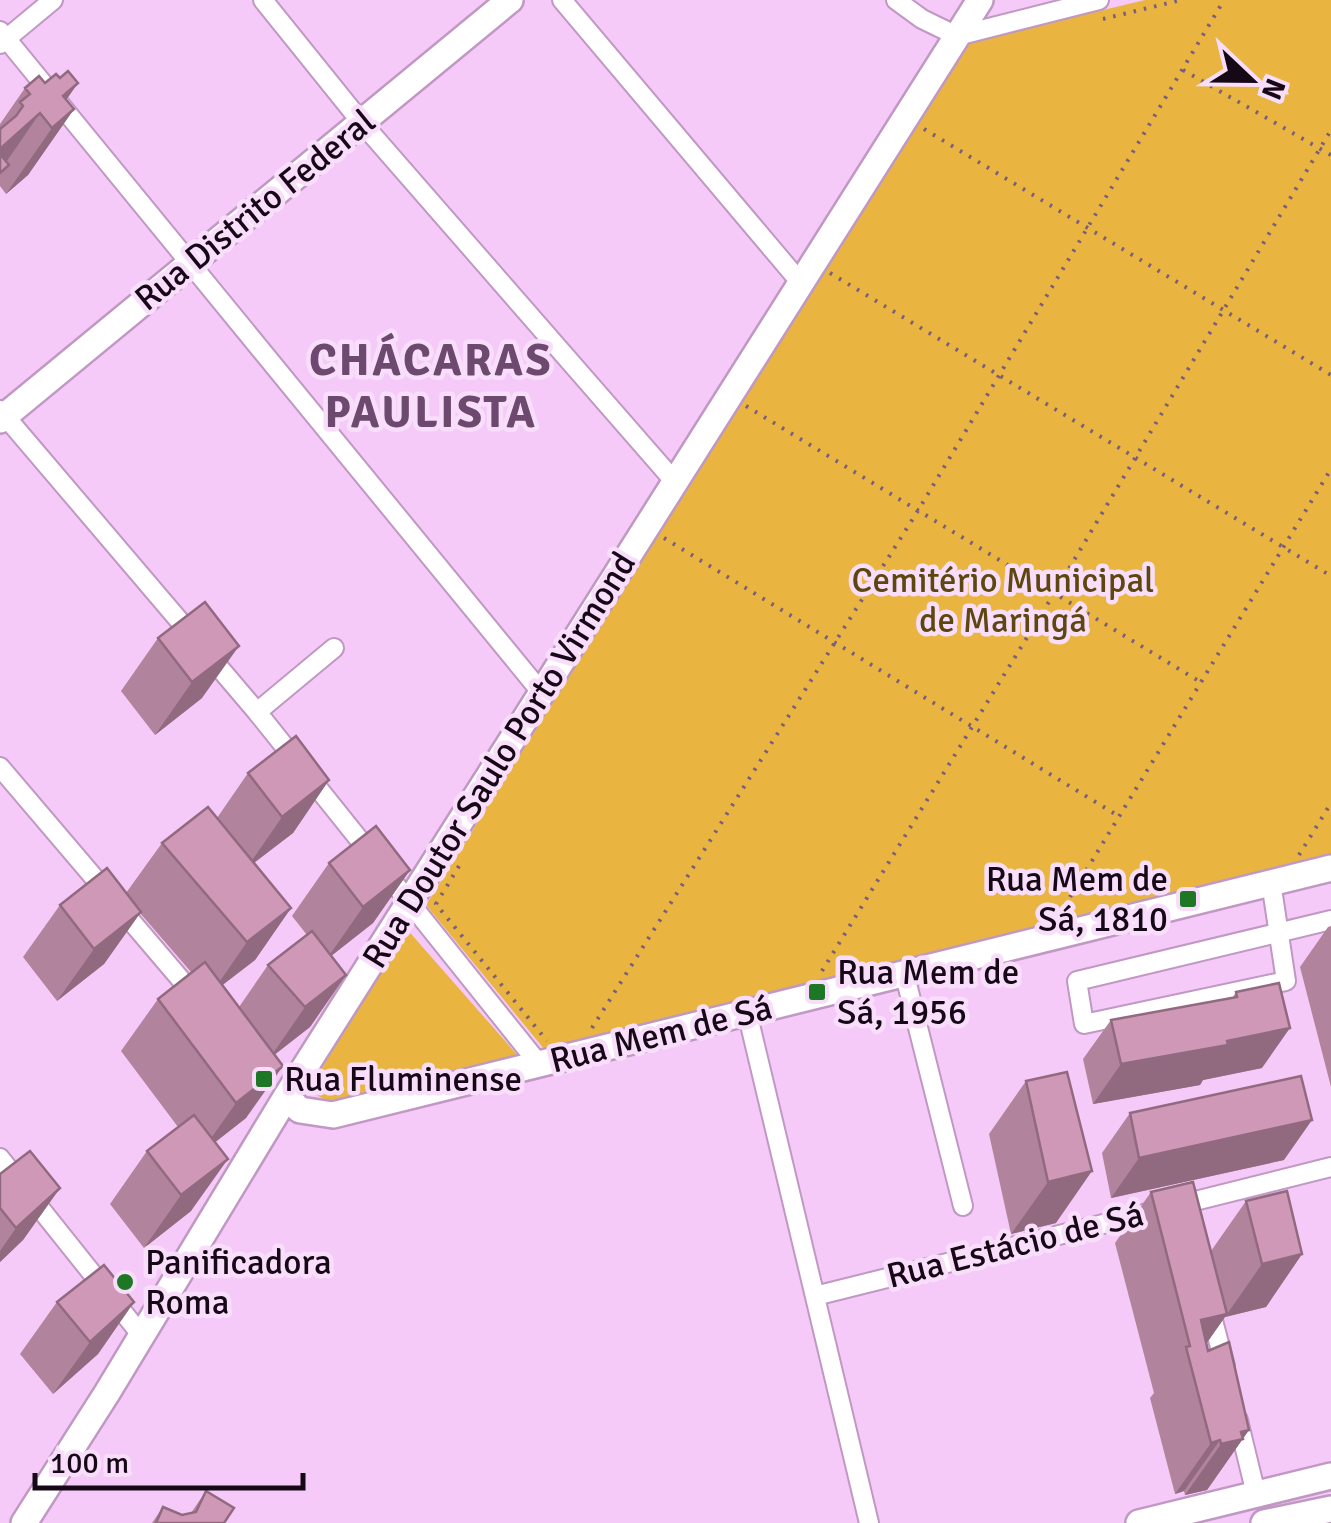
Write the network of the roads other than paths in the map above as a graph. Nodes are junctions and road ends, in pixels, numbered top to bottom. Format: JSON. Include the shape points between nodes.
{"nodes":[{"id":1,"x":53,"y":0,"type":"edge"},
{"id":2,"x":264,"y":0,"type":"edge"},
{"id":3,"x":510,"y":0,"type":"edge"},
{"id":4,"x":562,"y":0,"type":"edge"},
{"id":5,"x":896,"y":0,"type":"edge"},
{"id":6,"x":980,"y":0,"type":"edge"},
{"id":7,"x":1102,"y":9,"type":"edge"},
{"id":8,"x":957,"y":36,"type":"junction"},
{"id":9,"x":2,"y":38,"type":"edge"},
{"id":10,"x":362,"y":123,"type":"junction"},
{"id":11,"x":189,"y":265,"type":"junction"},
{"id":12,"x":800,"y":282,"type":"junction"},
{"id":13,"x":2,"y":415,"type":"edge"},
{"id":14,"x":675,"y":482,"type":"junction"},
{"id":15,"x":334,"y":648,"type":"dead end"},
{"id":16,"x":541,"y":692,"type":"junction"},
{"id":17,"x":256,"y":712,"type":"junction"},
{"id":18,"x":0,"y":766,"type":"edge"},
{"id":19,"x":1323,"y":860,"type":"edge"},
{"id":20,"x":1271,"y":882,"type":"junction"},
{"id":21,"x":410,"y":901,"type":"junction"},
{"id":22,"x":1331,"y":920,"type":"edge"},
{"id":23,"x":1279,"y":933,"type":"junction"},
{"id":24,"x":904,"y":972,"type":"junction"},
{"id":25,"x":206,"y":1008,"type":"edge"},
{"id":26,"x":747,"y":1012,"type":"junction"},
{"id":27,"x":540,"y":1064,"type":"junction"},
{"id":28,"x":282,"y":1092,"type":"junction"},
{"id":29,"x":0,"y":1158,"type":"edge"},
{"id":30,"x":1331,"y":1167,"type":"edge"},
{"id":31,"x":963,"y":1206,"type":"dead end"},
{"id":32,"x":1206,"y":1293,"type":"edge"},
{"id":33,"x":815,"y":1296,"type":"junction"},
{"id":34,"x":142,"y":1336,"type":"junction"},
{"id":35,"x":1331,"y":1476,"type":"edge"},
{"id":36,"x":1256,"y":1494,"type":"junction"},
{"id":37,"x":1331,"y":1509,"type":"edge"},
{"id":38,"x":24,"y":1523,"type":"edge"},
{"id":39,"x":869,"y":1523,"type":"edge"},
{"id":40,"x":1139,"y":1523,"type":"edge"},
{"id":41,"x":1264,"y":1523,"type":"edge"}],
"edges":[{"from":1,"to":9,"type":"street"},
{"from":2,"to":10,"type":"street"},
{"from":3,"to":10,"type":"street","name":"Rua Distrito Federal"},
{"from":4,"to":12,"type":"street"},
{"from":5,"to":8,"type":"street"},
{"from":6,"to":8,"type":"street","name":"Rua Doutor Saulo Porto Virmond"},
{"from":7,"to":8,"type":"street"},
{"from":8,"to":12,"type":"street","name":"Rua Doutor Saulo Porto Virmond"},
{"from":9,"to":11,"type":"street"},
{"from":10,"to":11,"type":"street","name":"Rua Distrito Federal"},
{"from":10,"to":14,"type":"street"},
{"from":11,"to":13,"type":"street","name":"Rua Distrito Federal"},
{"from":11,"to":16,"type":"street"},
{"from":12,"to":14,"type":"street","name":"Rua Doutor Saulo Porto Virmond"},
{"from":13,"to":17,"type":"street"},
{"from":14,"to":16,"type":"street","name":"Rua Doutor Saulo Porto Virmond"},
{"from":15,"to":17,"type":"street"},
{"from":16,"to":21,"type":"street","name":"Rua Doutor Saulo Porto Virmond"},
{"from":17,"to":21,"type":"street"},
{"from":18,"to":25,"type":"street"},
{"from":19,"to":20,"type":"street","name":"Rua Mem de Sá"},
{"from":20,"to":23,"type":"street"},
{"from":20,"to":24,"type":"street","name":"Rua Mem de Sá"},
{"from":21,"to":27,"type":"street"},
{"from":21,"to":28,"type":"street","name":"Rua Doutor Saulo Porto Virmond"},
{"from":22,"to":23,"type":"street"},
{"from":23,"to":23,"type":"street","via":[[1077,981],[1084,1024],[1286,981]]},
{"from":24,"to":26,"type":"street","name":"Rua Mem de Sá"},
{"from":24,"to":31,"type":"street"},
{"from":26,"to":27,"type":"street","name":"Rua Mem de Sá"},
{"from":26,"to":33,"type":"street"},
{"from":27,"to":28,"type":"street","name":"Rua Mem de Sá","via":[[333,1114],[300,1110]]},
{"from":28,"to":34,"type":"street","name":"Rua Doutor Saulo Porto Virmond"},
{"from":29,"to":34,"type":"street"},
{"from":30,"to":33,"type":"street","name":"Rua Estácio de Sá","via":[[1186,1211]]},
{"from":32,"to":36,"type":"street"},
{"from":33,"to":39,"type":"street"},
{"from":34,"to":38,"type":"street","name":"Rua Doutor Saulo Porto Virmond"},
{"from":35,"to":36,"type":"street"},
{"from":36,"to":40,"type":"street"},
{"from":37,"to":41,"type":"street"}]}
